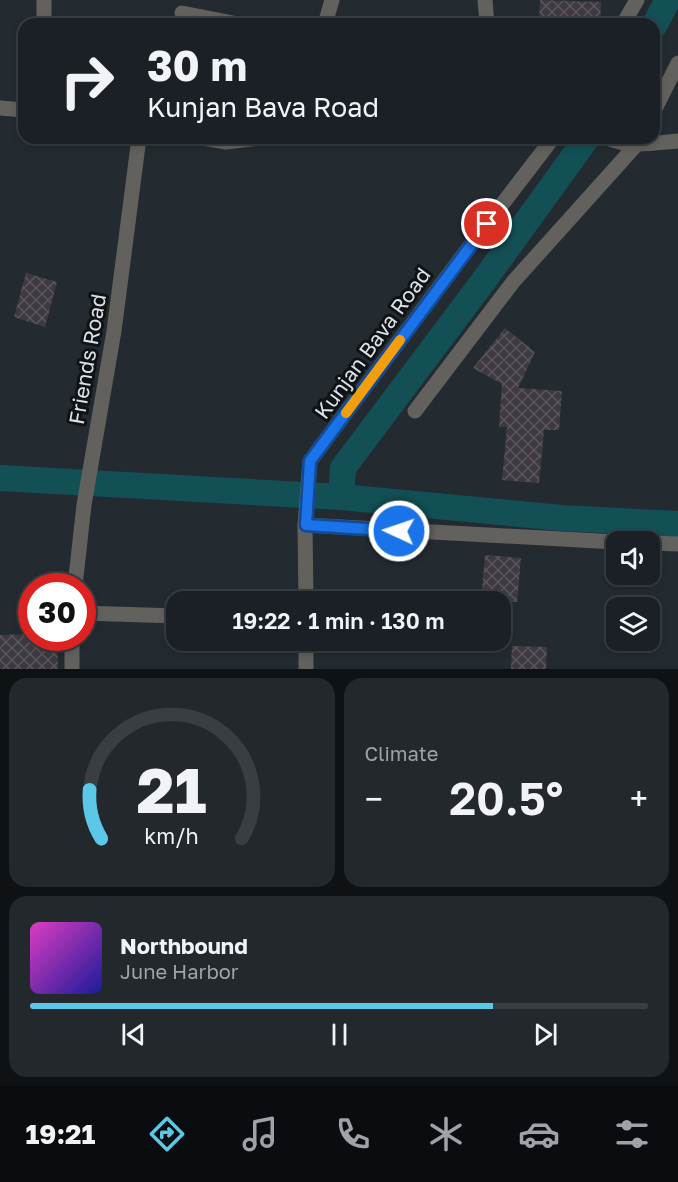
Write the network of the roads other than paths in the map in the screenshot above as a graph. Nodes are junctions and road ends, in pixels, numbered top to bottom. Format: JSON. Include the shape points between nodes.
{"nodes":[{"id":1,"x":44,"y":0,"type":"edge"},
{"id":2,"x":332,"y":0,"type":"edge"},
{"id":3,"x":485,"y":0,"type":"edge"},
{"id":4,"x":637,"y":0,"type":"edge"},
{"id":5,"x":182,"y":13,"type":"dead end"},
{"id":6,"x":44,"y":18,"type":"edge"},
{"id":7,"x":207,"y":18,"type":"edge"},
{"id":8,"x":327,"y":18,"type":"edge"},
{"id":9,"x":486,"y":18,"type":"edge"},
{"id":10,"x":626,"y":18,"type":"edge"},
{"id":11,"x":678,"y":63,"type":"edge"},
{"id":12,"x":660,"y":99,"type":"edge"},
{"id":13,"x":0,"y":108,"type":"edge"},
{"id":14,"x":18,"y":110,"type":"edge"},
{"id":15,"x":660,"y":141,"type":"edge"},
{"id":16,"x":678,"y":141,"type":"edge"},
{"id":17,"x":139,"y":144,"type":"edge"},
{"id":18,"x":548,"y":144,"type":"edge"},
{"id":19,"x":636,"y":144,"type":"edge"},
{"id":20,"x":416,"y":411,"type":"dead end"},
{"id":21,"x":306,"y":525,"type":"junction"},
{"id":22,"x":606,"y":541,"type":"edge"},
{"id":23,"x":660,"y":543,"type":"edge"},
{"id":24,"x":678,"y":544,"type":"edge"},
{"id":25,"x":76,"y":573,"type":"edge"},
{"id":26,"x":306,"y":591,"type":"edge"},
{"id":27,"x":96,"y":613,"type":"edge"},
{"id":28,"x":166,"y":616,"type":"edge"},
{"id":29,"x":72,"y":651,"type":"edge"},
{"id":30,"x":306,"y":651,"type":"edge"},
{"id":31,"x":72,"y":669,"type":"edge"},
{"id":32,"x":306,"y":669,"type":"edge"}],
"edges":[{"from":1,"to":6,"type":"street"},
{"from":2,"to":8,"type":"street"},
{"from":3,"to":9,"type":"street"},
{"from":4,"to":10,"type":"street"},
{"from":5,"to":7,"type":"street"},
{"from":11,"to":12,"type":"street"},
{"from":13,"to":14,"type":"street"},
{"from":15,"to":16,"type":"street"},
{"from":17,"to":25,"type":"street","name":"Friends Road"},
{"from":18,"to":21,"type":"street","name":"Kunjan Bava Road","via":[[310,461]]},
{"from":19,"to":20,"type":"street","via":[[513,282]]},
{"from":21,"to":22,"type":"street"},
{"from":21,"to":26,"type":"street","name":"Kunjan Bava Road"},
{"from":23,"to":24,"type":"street"},
{"from":27,"to":28,"type":"street"},
{"from":29,"to":31,"type":"street"},
{"from":30,"to":32,"type":"street"}]}
